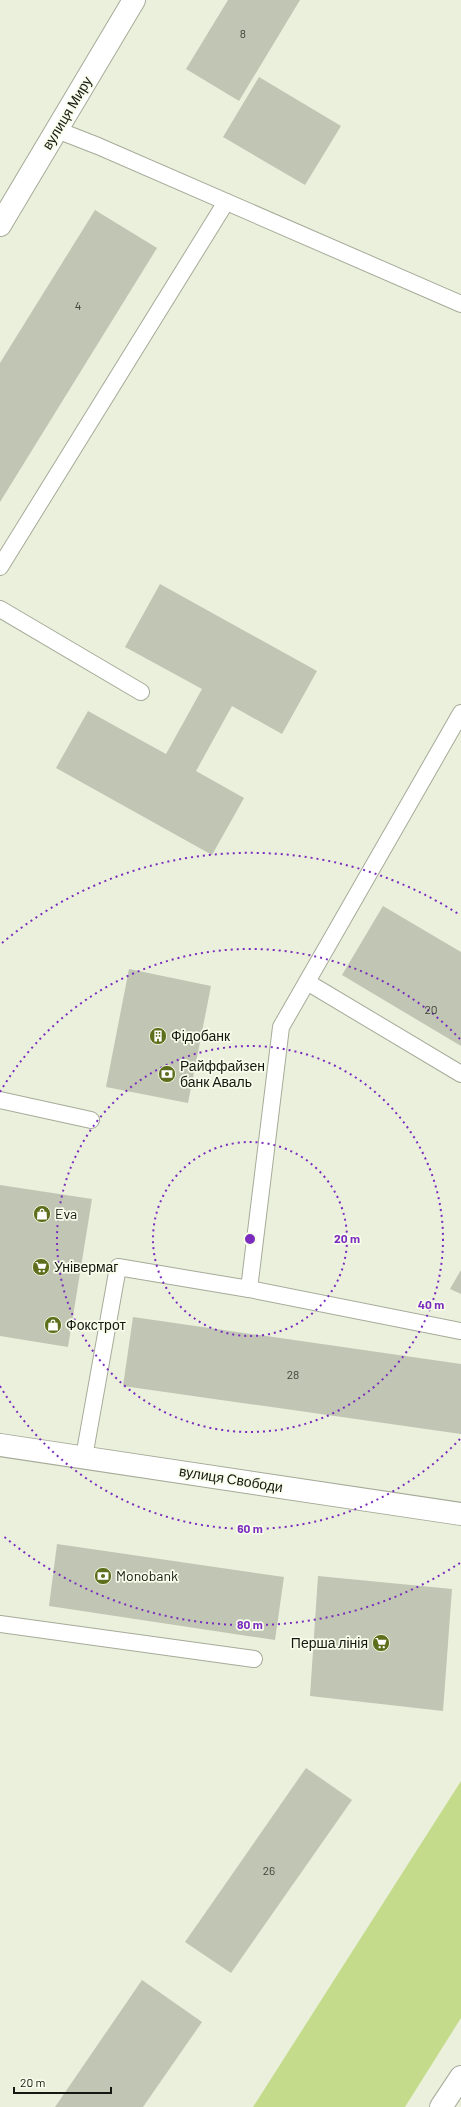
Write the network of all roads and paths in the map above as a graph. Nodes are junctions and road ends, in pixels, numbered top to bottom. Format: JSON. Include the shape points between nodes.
{"nodes":[{"id":1,"x":134,"y":0,"type":"edge"},
{"id":2,"x":57,"y":130,"type":"junction"},
{"id":3,"x":226,"y":202,"type":"junction"},
{"id":4,"x":0,"y":225,"type":"edge"},
{"id":5,"x":461,"y":304,"type":"edge"},
{"id":6,"x":0,"y":567,"type":"edge"},
{"id":7,"x":0,"y":609,"type":"edge"},
{"id":8,"x":141,"y":692,"type":"dead end"},
{"id":9,"x":461,"y":713,"type":"edge"},
{"id":10,"x":455,"y":737,"type":"edge"},
{"id":11,"x":307,"y":982,"type":"junction"},
{"id":12,"x":461,"y":1074,"type":"edge"},
{"id":13,"x":0,"y":1100,"type":"edge"},
{"id":14,"x":91,"y":1120,"type":"dead end"},
{"id":15,"x":249,"y":1289,"type":"junction"},
{"id":16,"x":460,"y":1331,"type":"dead end"},
{"id":17,"x":0,"y":1444,"type":"edge"},
{"id":18,"x":84,"y":1457,"type":"junction"},
{"id":19,"x":461,"y":1514,"type":"edge"},
{"id":20,"x":0,"y":1624,"type":"edge"},
{"id":21,"x":254,"y":1659,"type":"dead end"},
{"id":22,"x":461,"y":2077,"type":"edge"},
{"id":23,"x":441,"y":2107,"type":"edge"}],
"edges":[{"from":1,"to":2,"type":"main road","name":"вулиця Миру"},
{"from":2,"to":3,"type":"lane"},
{"from":2,"to":4,"type":"main road","name":"вулиця Миру"},
{"from":3,"to":5,"type":"lane"},
{"from":3,"to":6,"type":"lane"},
{"from":7,"to":8,"type":"lane"},
{"from":9,"to":10,"type":"lane"},
{"from":10,"to":11,"type":"lane"},
{"from":11,"to":12,"type":"lane"},
{"from":11,"to":15,"type":"lane","via":[[281,1027]]},
{"from":13,"to":14,"type":"lane"},
{"from":15,"to":16,"type":"lane"},
{"from":15,"to":18,"type":"lane","via":[[118,1267]]},
{"from":17,"to":18,"type":"main road","name":"вулиця Свободи"},
{"from":18,"to":19,"type":"main road","name":"вулиця Свободи"},
{"from":20,"to":21,"type":"lane"},
{"from":22,"to":23,"type":"main road"}]}
